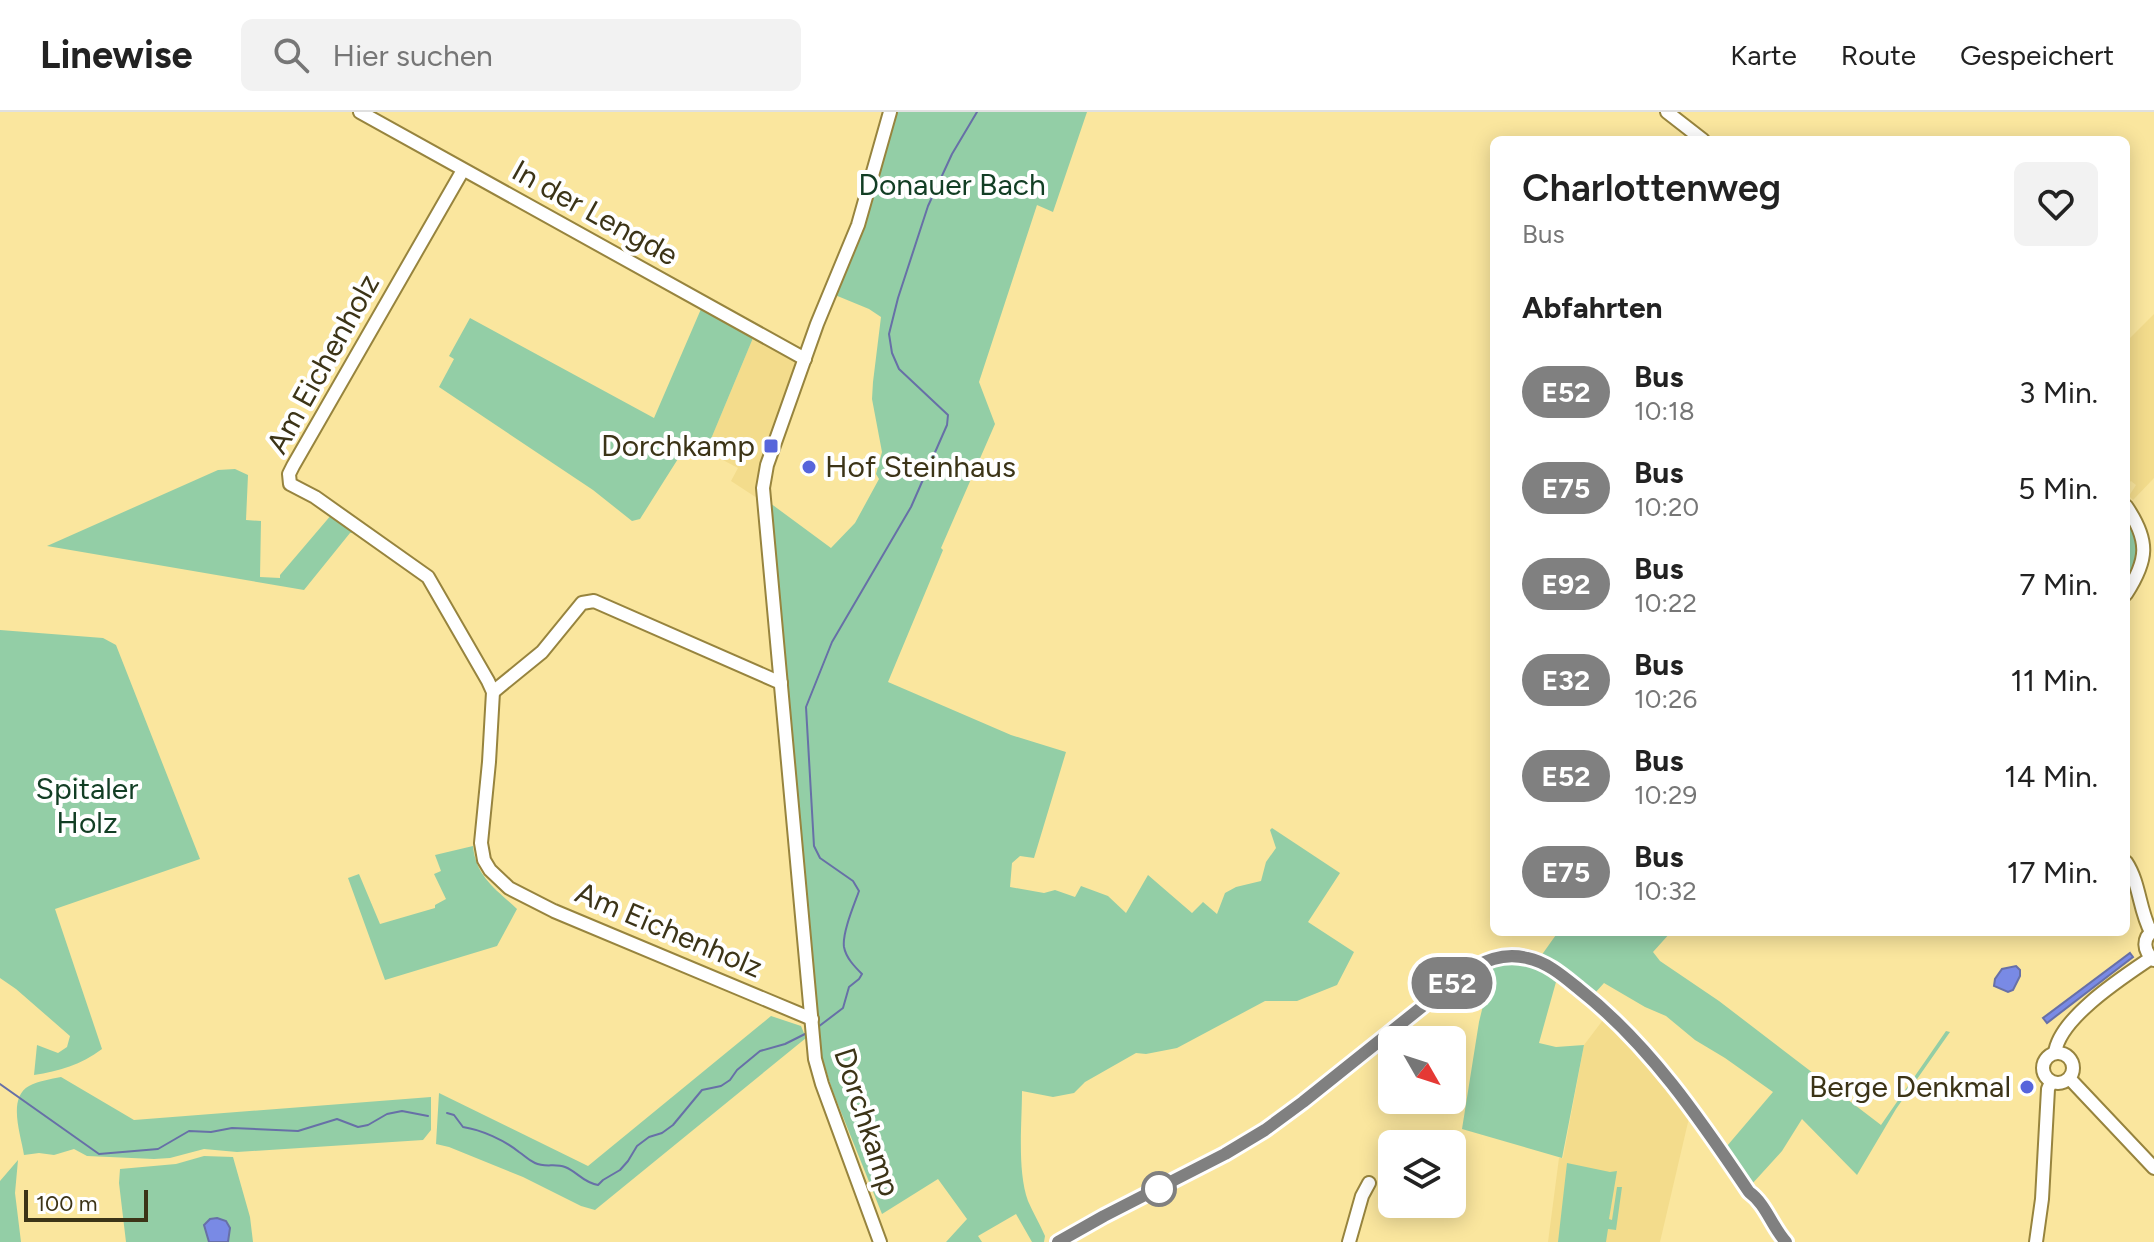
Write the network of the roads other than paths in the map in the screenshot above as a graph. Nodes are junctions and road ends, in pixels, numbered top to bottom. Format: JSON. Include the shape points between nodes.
{"nodes":[{"id":1,"x":360,"y":112,"type":"edge"},
{"id":2,"x":890,"y":112,"type":"edge"},
{"id":3,"x":1667,"y":112,"type":"edge"},
{"id":4,"x":1698,"y":136,"type":"edge"},
{"id":5,"x":463,"y":170,"type":"junction"},
{"id":6,"x":805,"y":359,"type":"junction"},
{"id":7,"x":2130,"y":513,"type":"edge"},
{"id":8,"x":2130,"y":588,"type":"edge"},
{"id":9,"x":781,"y":683,"type":"junction"},
{"id":10,"x":493,"y":692,"type":"junction"},
{"id":11,"x":2130,"y":869,"type":"edge"},
{"id":12,"x":2152,"y":931,"type":"edge"},
{"id":13,"x":2153,"y":959,"type":"edge"},
{"id":14,"x":812,"y":1027,"type":"junction"},
{"id":15,"x":2055,"y":1053,"type":"junction"},
{"id":16,"x":2070,"y":1079,"type":"junction"},
{"id":17,"x":2051,"y":1082,"type":"junction"},
{"id":18,"x":2154,"y":1168,"type":"edge"},
{"id":19,"x":1369,"y":1183,"type":"dead end"},
{"id":20,"x":880,"y":1242,"type":"edge"},
{"id":21,"x":1058,"y":1242,"type":"edge"},
{"id":22,"x":1349,"y":1242,"type":"edge"},
{"id":23,"x":1785,"y":1242,"type":"edge"},
{"id":24,"x":2036,"y":1242,"type":"edge"}],
"edges":[{"from":1,"to":5,"type":"street","name":"In der Lengde"},
{"from":2,"to":6,"type":"street","name":"Dorchkamp","via":[[858,225]]},
{"from":3,"to":4,"type":"street"},
{"from":5,"to":6,"type":"street","name":"In der Lengde"},
{"from":5,"to":10,"type":"street","name":"Am Eichenholz","via":[[289,479],[293,487],[428,577]]},
{"from":6,"to":9,"type":"street","name":"Dorchkamp","via":[[763,488]]},
{"from":7,"to":8,"type":"street","via":[[2144,555]]},
{"from":9,"to":10,"type":"street","via":[[588,601],[542,652]]},
{"from":9,"to":14,"type":"street","name":"Dorchkamp"},
{"from":10,"to":14,"type":"street","name":"Am Eichenholz","via":[[481,843],[484,860],[500,881],[554,911]]},
{"from":11,"to":12,"type":"street"},
{"from":12,"to":13,"type":"street","via":[[2145,945]]},
{"from":13,"to":15,"type":"street","via":[[2073,1018]]},
{"from":14,"to":20,"type":"street","name":"Dorchkamp","via":[[822,1084]]},
{"from":15,"to":16,"type":"street","via":[[2072,1060]]},
{"from":15,"to":17,"type":"street","via":[[2043,1066]]},
{"from":16,"to":17,"type":"street"},
{"from":16,"to":18,"type":"street"},
{"from":17,"to":24,"type":"street"},
{"from":19,"to":22,"type":"street"},
{"from":21,"to":23,"type":"street","via":[[1253,1137],[1463,974],[1487,960],[1516,956],[1558,972],[1627,1031],[1756,1196]]}]}
